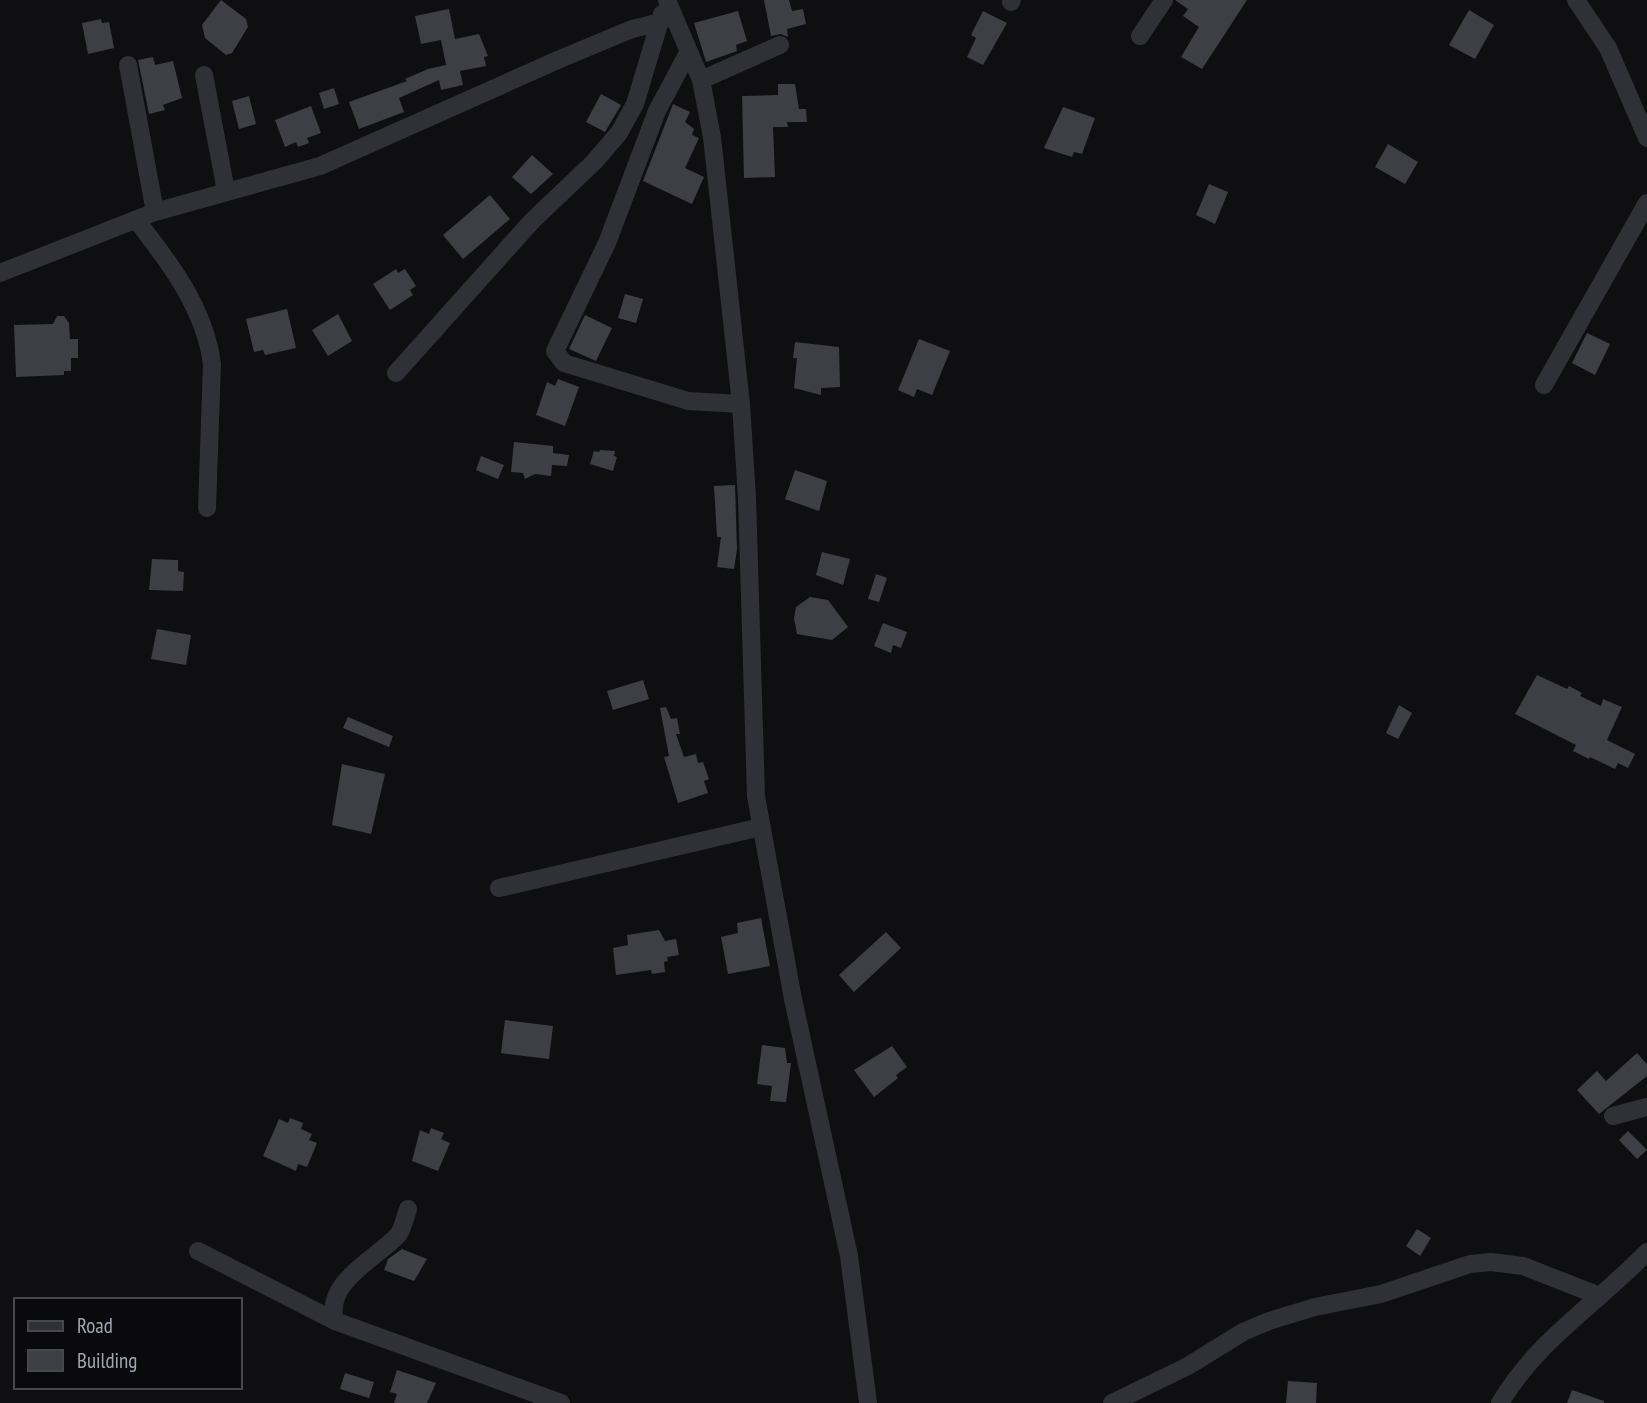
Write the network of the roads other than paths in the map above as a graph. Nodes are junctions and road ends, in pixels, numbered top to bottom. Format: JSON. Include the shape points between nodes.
{"nodes":[{"id":1,"x":665,"y":0,"type":"edge"},
{"id":2,"x":1164,"y":0,"type":"edge"},
{"id":3,"x":1576,"y":0,"type":"edge"},
{"id":4,"x":661,"y":22,"type":"junction"},
{"id":5,"x":1140,"y":36,"type":"dead end"},
{"id":6,"x":780,"y":45,"type":"dead end"},
{"id":7,"x":688,"y":53,"type":"junction"},
{"id":8,"x":128,"y":65,"type":"dead end"},
{"id":9,"x":204,"y":75,"type":"dead end"},
{"id":10,"x":701,"y":80,"type":"junction"},
{"id":11,"x":1647,"y":138,"type":"edge"},
{"id":12,"x":226,"y":191,"type":"junction"},
{"id":13,"x":1647,"y":203,"type":"edge"},
{"id":14,"x":155,"y":212,"type":"junction"},
{"id":15,"x":137,"y":221,"type":"junction"},
{"id":16,"x":0,"y":273,"type":"edge"},
{"id":17,"x":396,"y":373,"type":"dead end"},
{"id":18,"x":1544,"y":385,"type":"dead end"},
{"id":19,"x":741,"y":404,"type":"junction"},
{"id":20,"x":206,"y":509,"type":"dead end"},
{"id":21,"x":761,"y":827,"type":"junction"},
{"id":22,"x":499,"y":888,"type":"dead end"},
{"id":23,"x":1647,"y":1107,"type":"edge"},
{"id":24,"x":1613,"y":1116,"type":"dead end"},
{"id":25,"x":408,"y":1209,"type":"dead end"},
{"id":26,"x":198,"y":1251,"type":"dead end"},
{"id":27,"x":1645,"y":1256,"type":"edge"},
{"id":28,"x":1597,"y":1296,"type":"junction"},
{"id":29,"x":335,"y":1321,"type":"junction"},
{"id":30,"x":561,"y":1403,"type":"edge"},
{"id":31,"x":868,"y":1403,"type":"edge"},
{"id":32,"x":1112,"y":1403,"type":"edge"},
{"id":33,"x":1500,"y":1403,"type":"edge"}],
"edges":[{"from":1,"to":4,"type":"street"},
{"from":1,"to":7,"type":"street"},
{"from":2,"to":5,"type":"street"},
{"from":3,"to":11,"type":"street","via":[[1608,48]]},
{"from":4,"to":12,"type":"street","via":[[560,59],[320,166]]},
{"from":4,"to":17,"type":"street","via":[[635,104],[619,133],[532,221]]},
{"from":6,"to":10,"type":"street"},
{"from":7,"to":10,"type":"street"},
{"from":7,"to":19,"type":"street","via":[[657,111],[607,243],[555,351],[564,363],[688,401]]},
{"from":8,"to":14,"type":"street"},
{"from":9,"to":12,"type":"street"},
{"from":10,"to":19,"type":"street","via":[[712,136]]},
{"from":12,"to":14,"type":"street"},
{"from":13,"to":18,"type":"street"},
{"from":14,"to":15,"type":"street"},
{"from":15,"to":16,"type":"street"},
{"from":15,"to":20,"type":"street","via":[[177,273],[209,346]]},
{"from":19,"to":21,"type":"street","via":[[756,796]]},
{"from":21,"to":22,"type":"street"},
{"from":21,"to":31,"type":"street","via":[[849,1256]]},
{"from":23,"to":24,"type":"street"},
{"from":25,"to":29,"type":"street","via":[[400,1234],[364,1262],[338,1292],[331,1309]]},
{"from":26,"to":29,"type":"street"},
{"from":27,"to":28,"type":"street"},
{"from":28,"to":32,"type":"street","via":[[1523,1266],[1470,1264],[1381,1294],[1269,1321]]},
{"from":28,"to":33,"type":"street","via":[[1525,1366]]},
{"from":29,"to":30,"type":"street"}]}
